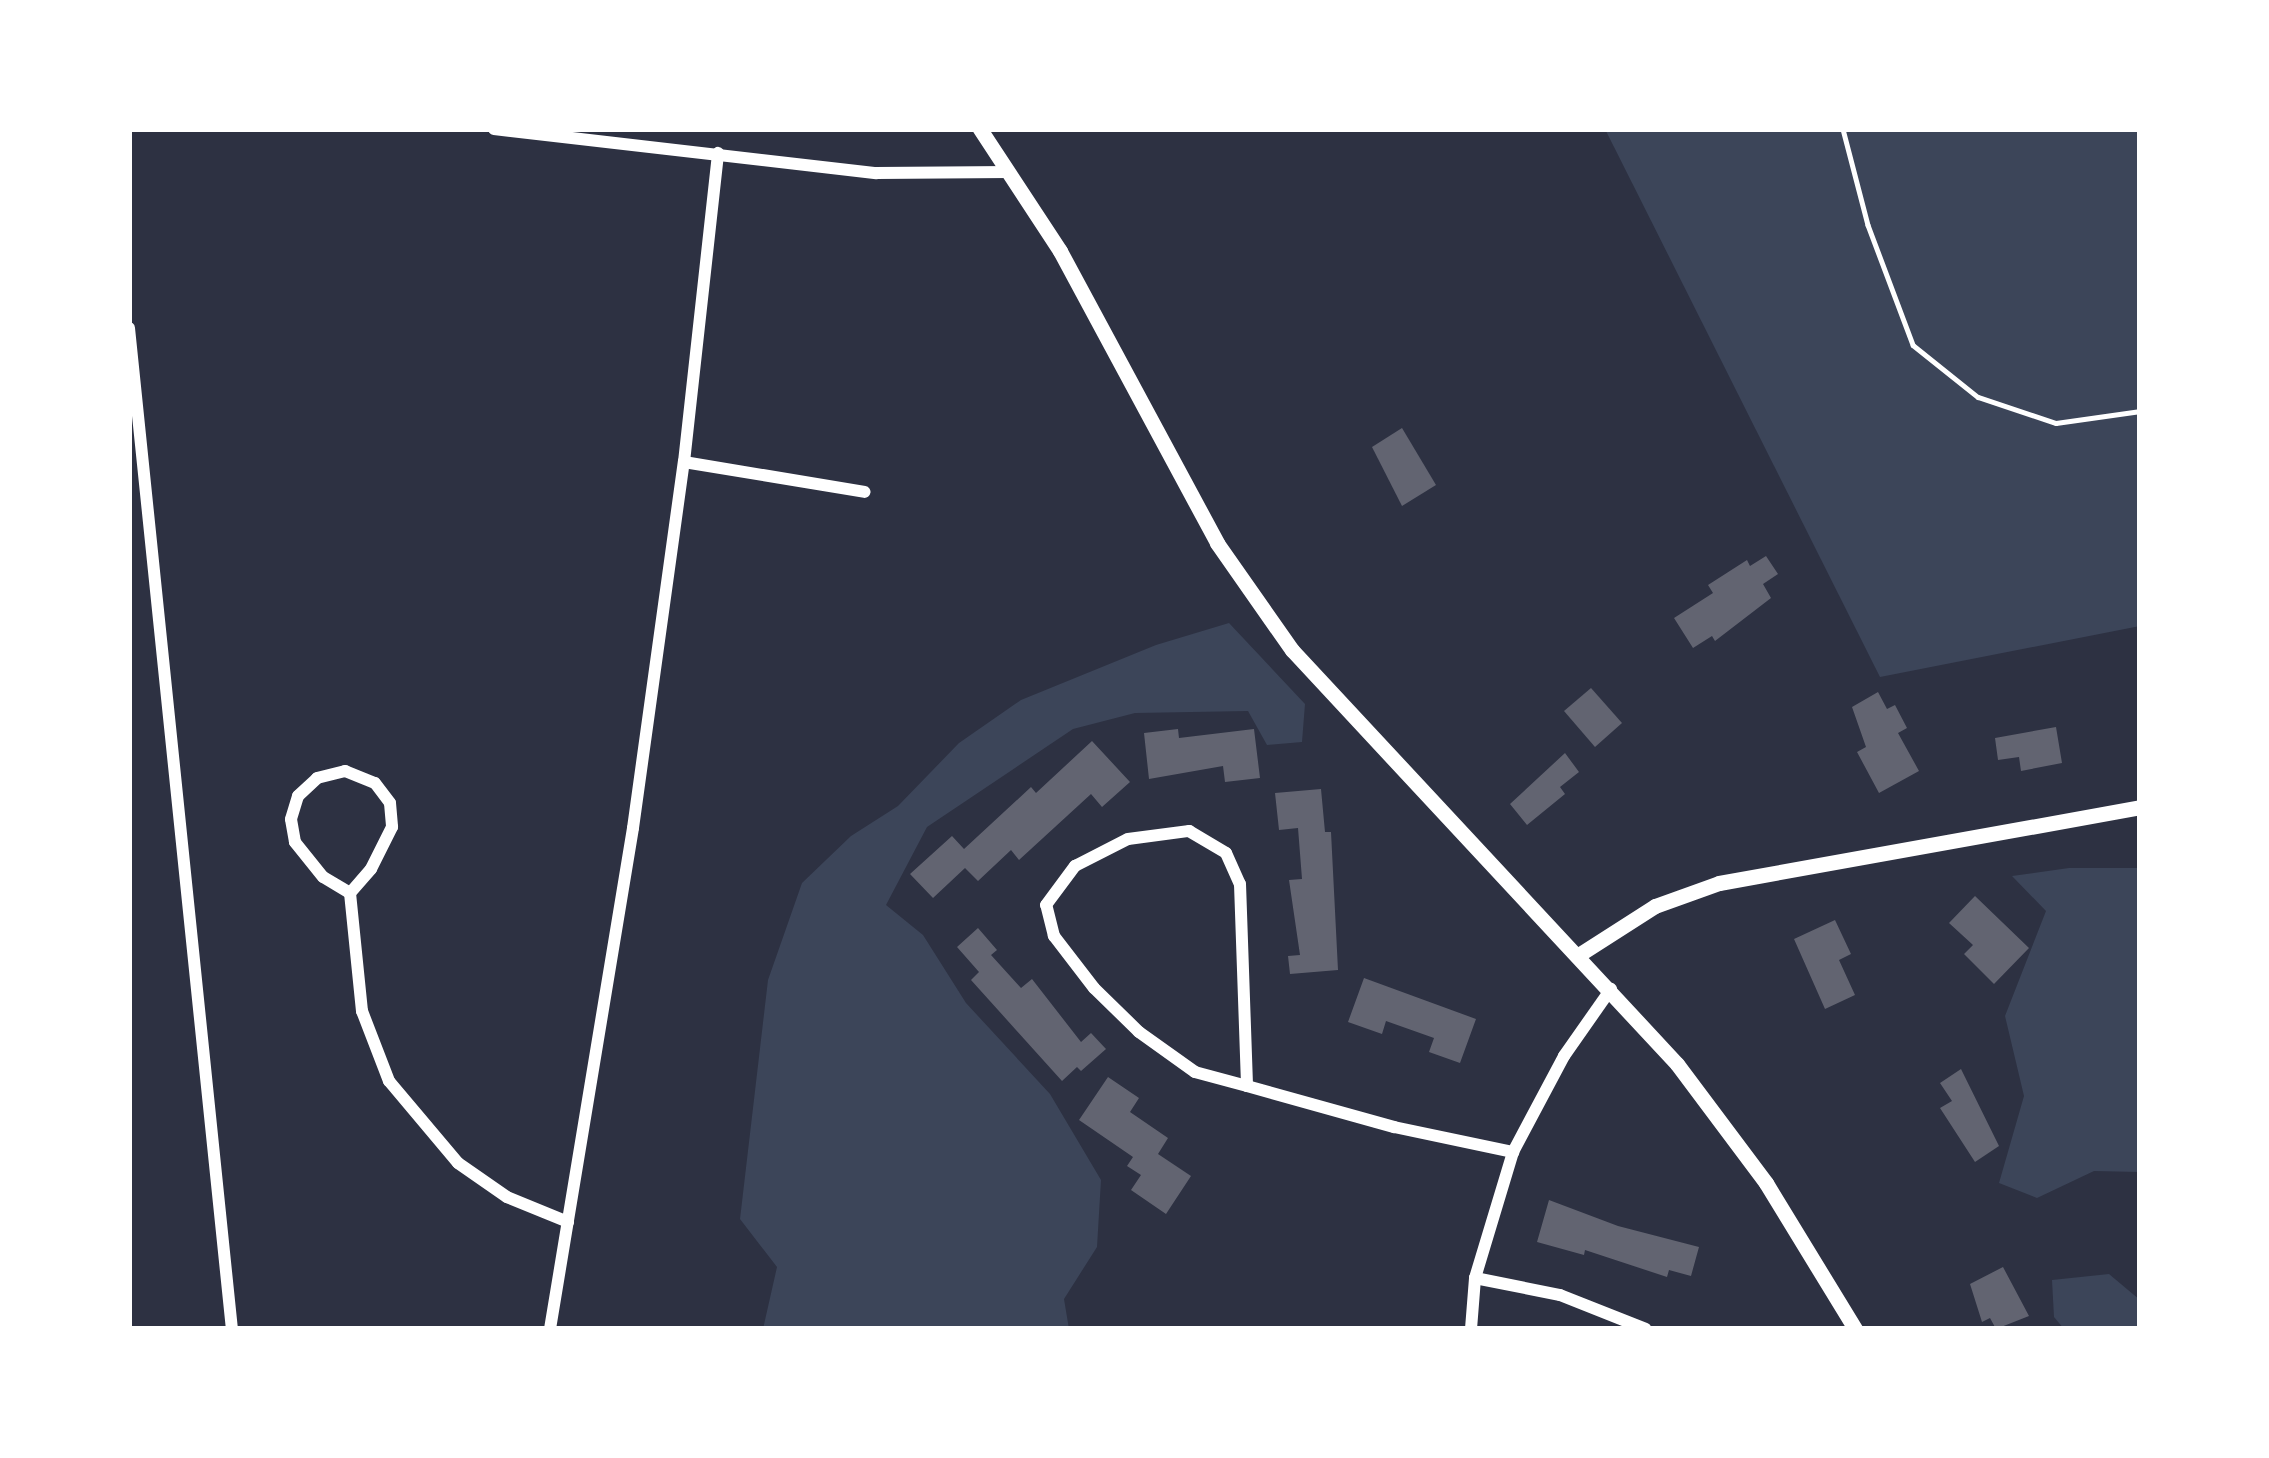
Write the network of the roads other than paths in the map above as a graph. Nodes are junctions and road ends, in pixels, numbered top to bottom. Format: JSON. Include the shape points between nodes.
{"nodes":[{"id":1,"x":494,"y":129,"type":"edge"},
{"id":2,"x":980,"y":129,"type":"edge"},
{"id":3,"x":718,"y":153,"type":"junction"},
{"id":4,"x":1009,"y":172,"type":"junction"},
{"id":5,"x":129,"y":328,"type":"edge"},
{"id":6,"x":684,"y":462,"type":"junction"},
{"id":7,"x":865,"y":491,"type":"dead end"},
{"id":8,"x":2140,"y":808,"type":"edge"},
{"id":9,"x":350,"y":893,"type":"junction"},
{"id":10,"x":1580,"y":954,"type":"junction"},
{"id":11,"x":1611,"y":989,"type":"junction"},
{"id":12,"x":1247,"y":1086,"type":"junction"},
{"id":13,"x":1513,"y":1152,"type":"junction"},
{"id":14,"x":568,"y":1222,"type":"junction"},
{"id":15,"x":1475,"y":1278,"type":"junction"},
{"id":16,"x":232,"y":1328,"type":"edge"},
{"id":17,"x":550,"y":1329,"type":"edge"},
{"id":18,"x":1471,"y":1329,"type":"edge"},
{"id":19,"x":1646,"y":1329,"type":"edge"},
{"id":20,"x":1855,"y":1329,"type":"edge"}],
"edges":[{"from":1,"to":3,"type":"street"},
{"from":2,"to":4,"type":"street"},
{"from":3,"to":4,"type":"street","via":[[907,175]]},
{"from":3,"to":6,"type":"street"},
{"from":4,"to":10,"type":"street","via":[[1217,543],[1292,650]]},
{"from":5,"to":16,"type":"street"},
{"from":6,"to":7,"type":"street"},
{"from":6,"to":14,"type":"street"},
{"from":8,"to":10,"type":"street","via":[[1719,884],[1655,906]]},
{"from":9,"to":9,"type":"street","via":[[309,860],[291,819],[316,778],[345,771],[375,782],[390,803],[392,826]]},
{"from":9,"to":14,"type":"street","via":[[362,1011],[389,1081],[458,1162],[507,1198]]},
{"from":10,"to":11,"type":"street"},
{"from":11,"to":13,"type":"street"},
{"from":11,"to":20,"type":"street","via":[[1723,1120]]},
{"from":12,"to":12,"type":"street","via":[[1240,884],[1226,853],[1189,831],[1128,839],[1076,866],[1046,905],[1054,936],[1094,988],[1195,1072]]},
{"from":12,"to":13,"type":"street"},
{"from":13,"to":15,"type":"street"},
{"from":14,"to":17,"type":"street"},
{"from":15,"to":18,"type":"street"},
{"from":15,"to":19,"type":"street","via":[[1560,1295]]}]}
